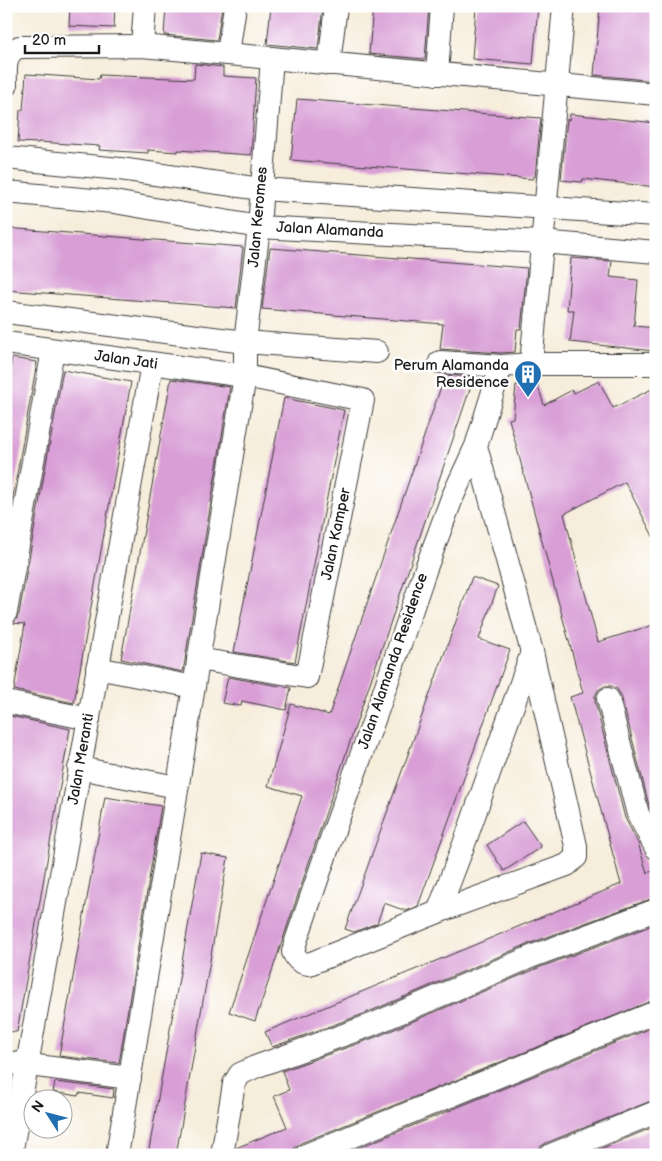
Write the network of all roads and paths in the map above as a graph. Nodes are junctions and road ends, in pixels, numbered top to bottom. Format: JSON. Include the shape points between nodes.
{"nodes":[{"id":1,"x":145,"y":6,"type":"edge"},
{"id":2,"x":234,"y":6,"type":"edge"},
{"id":3,"x":336,"y":6,"type":"edge"},
{"id":4,"x":442,"y":6,"type":"edge"},
{"id":5,"x":564,"y":6,"type":"edge"},
{"id":6,"x":142,"y":46,"type":"junction"},
{"id":7,"x":228,"y":54,"type":"junction"},
{"id":8,"x":272,"y":58,"type":"junction"},
{"id":9,"x":329,"y":64,"type":"junction"},
{"id":10,"x":437,"y":74,"type":"junction"},
{"id":11,"x":556,"y":85,"type":"junction"},
{"id":12,"x":6,"y":86,"type":"edge"},
{"id":13,"x":656,"y":94,"type":"edge"},
{"id":14,"x":6,"y":158,"type":"edge"},
{"id":15,"x":120,"y":169,"type":"junction"},
{"id":16,"x":261,"y":189,"type":"junction"},
{"id":17,"x":6,"y":192,"type":"edge"},
{"id":18,"x":114,"y":202,"type":"junction"},
{"id":19,"x":546,"y":208,"type":"junction"},
{"id":20,"x":656,"y":215,"type":"edge"},
{"id":21,"x":259,"y":227,"type":"junction"},
{"id":22,"x":542,"y":242,"type":"junction"},
{"id":23,"x":656,"y":252,"type":"edge"},
{"id":24,"x":6,"y":312,"type":"edge"},
{"id":25,"x":245,"y":342,"type":"junction"},
{"id":26,"x":6,"y":343,"type":"edge"},
{"id":27,"x":53,"y":350,"type":"junction"},
{"id":28,"x":376,"y":352,"type":"dead end"},
{"id":29,"x":440,"y":362,"type":"dead end"},
{"id":30,"x":152,"y":364,"type":"junction"},
{"id":31,"x":531,"y":364,"type":"junction"},
{"id":32,"x":656,"y":364,"type":"edge"},
{"id":33,"x":501,"y":366,"type":"junction"},
{"id":34,"x":245,"y":376,"type":"junction"},
{"id":35,"x":476,"y":446,"type":"junction"},
{"id":36,"x":6,"y":612,"type":"edge"},
{"id":37,"x":532,"y":652,"type":"junction"},
{"id":38,"x":198,"y":659,"type":"junction"},
{"id":39,"x":97,"y":668,"type":"junction"},
{"id":40,"x":194,"y":687,"type":"junction"},
{"id":41,"x":608,"y":699,"type":"dead end"},
{"id":42,"x":6,"y":702,"type":"edge"},
{"id":43,"x":88,"y":719,"type":"junction"},
{"id":44,"x":80,"y":768,"type":"junction"},
{"id":45,"x":177,"y":787,"type":"junction"},
{"id":46,"x":656,"y":848,"type":"edge"},
{"id":47,"x":656,"y":910,"type":"edge"},
{"id":48,"x":438,"y":912,"type":"junction"},
{"id":49,"x":656,"y":1012,"type":"edge"},
{"id":50,"x":17,"y":1063,"type":"edge"},
{"id":51,"x":130,"y":1078,"type":"junction"},
{"id":52,"x":656,"y":1112,"type":"edge"},
{"id":53,"x":11,"y":1155,"type":"edge"},
{"id":54,"x":117,"y":1155,"type":"edge"},
{"id":55,"x":222,"y":1155,"type":"edge"},
{"id":56,"x":306,"y":1155,"type":"edge"},
{"id":57,"x":551,"y":1155,"type":"edge"}],
"edges":[{"from":1,"to":6,"type":"street"},
{"from":2,"to":7,"type":"street"},
{"from":3,"to":9,"type":"street"},
{"from":4,"to":10,"type":"street"},
{"from":5,"to":11,"type":"street"},
{"from":6,"to":7,"type":"street"},
{"from":6,"to":12,"type":"street","via":[[19,47],[13,50],[6,62]]},
{"from":7,"to":8,"type":"street"},
{"from":8,"to":9,"type":"street"},
{"from":8,"to":16,"type":"street","name":"Jalan Keromes"},
{"from":9,"to":10,"type":"street"},
{"from":10,"to":11,"type":"street"},
{"from":11,"to":13,"type":"street"},
{"from":11,"to":19,"type":"street"},
{"from":14,"to":15,"type":"street"},
{"from":15,"to":16,"type":"street"},
{"from":15,"to":18,"type":"street"},
{"from":16,"to":19,"type":"street"},
{"from":16,"to":21,"type":"street","name":"Jalan Keromes"},
{"from":17,"to":18,"type":"street","name":"Jalan Alamanda"},
{"from":18,"to":21,"type":"street","name":"Jalan Alamanda"},
{"from":19,"to":20,"type":"street"},
{"from":19,"to":22,"type":"street"},
{"from":21,"to":22,"type":"street","name":"Jalan Alamanda"},
{"from":21,"to":25,"type":"street","name":"Jalan Keromes"},
{"from":22,"to":23,"type":"street","name":"Jalan Alamanda"},
{"from":22,"to":31,"type":"street"},
{"from":24,"to":25,"type":"street"},
{"from":25,"to":28,"type":"street"},
{"from":25,"to":34,"type":"street","name":"Jalan Keromes"},
{"from":26,"to":27,"type":"street","name":"Jalan Jati"},
{"from":27,"to":30,"type":"street","name":"Jalan Jati"},
{"from":27,"to":36,"type":"street"},
{"from":29,"to":33,"type":"street"},
{"from":30,"to":34,"type":"street","name":"Jalan Jati"},
{"from":30,"to":39,"type":"street","name":"Jalan Meranti"},
{"from":31,"to":32,"type":"street"},
{"from":31,"to":33,"type":"street"},
{"from":33,"to":35,"type":"street","name":"Jalan Alamanda Residence"},
{"from":34,"to":38,"type":"street","name":"Jalan Keromes"},
{"from":34,"to":38,"type":"street","name":"Jalan Kamper","via":[[363,400],[360,420],[307,677]]},
{"from":35,"to":37,"type":"street"},
{"from":35,"to":48,"type":"street","name":"Jalan Alamanda Residence","via":[[426,568],[293,952],[301,963],[309,964]]},
{"from":37,"to":48,"type":"street"},
{"from":37,"to":48,"type":"street","via":[[576,857],[567,865]]},
{"from":38,"to":40,"type":"street","name":"Jalan Keromes"},
{"from":39,"to":40,"type":"street"},
{"from":39,"to":43,"type":"street","name":"Jalan Meranti"},
{"from":40,"to":45,"type":"street","name":"Jalan Keromes"},
{"from":41,"to":46,"type":"street","via":[[638,814]]},
{"from":42,"to":43,"type":"street"},
{"from":43,"to":44,"type":"street","name":"Jalan Meranti"},
{"from":44,"to":45,"type":"street"},
{"from":44,"to":50,"type":"street","name":"Jalan Meranti"},
{"from":45,"to":51,"type":"street","name":"Jalan Keromes"},
{"from":47,"to":55,"type":"street","via":[[240,1074],[234,1084]]},
{"from":49,"to":56,"type":"street"},
{"from":50,"to":51,"type":"street"},
{"from":50,"to":53,"type":"street","name":"Jalan Meranti"},
{"from":51,"to":54,"type":"street","name":"Jalan Keromes"},
{"from":52,"to":57,"type":"street"}]}
